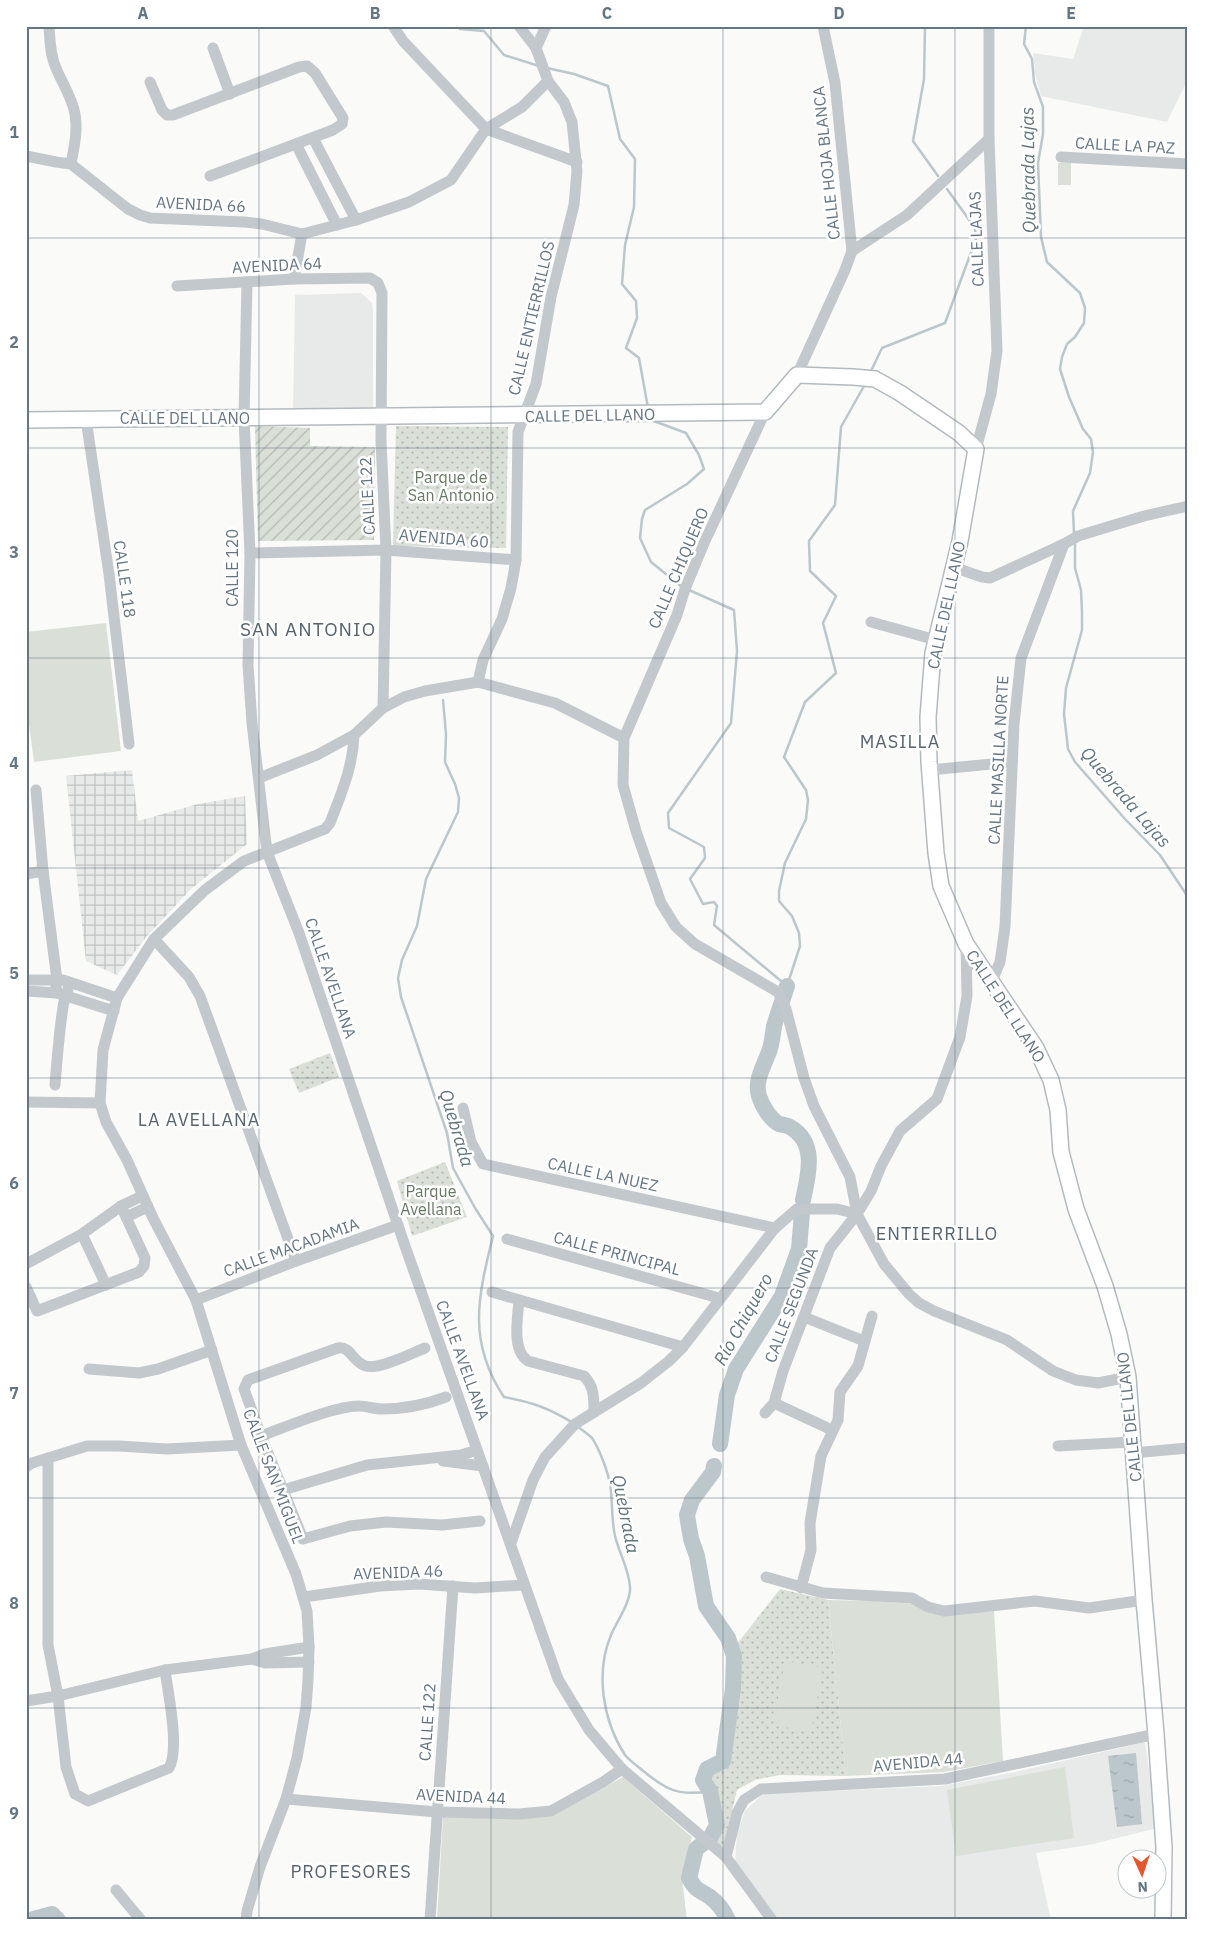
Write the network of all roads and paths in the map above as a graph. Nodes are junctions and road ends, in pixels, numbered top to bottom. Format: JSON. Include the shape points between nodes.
{"nodes":[{"id":1,"x":49,"y":26,"type":"edge"},
{"id":2,"x":393,"y":26,"type":"edge"},
{"id":3,"x":519,"y":26,"type":"edge"},
{"id":4,"x":546,"y":26,"type":"edge"},
{"id":5,"x":823,"y":26,"type":"edge"},
{"id":6,"x":989,"y":26,"type":"edge"},
{"id":7,"x":213,"y":48,"type":"dead end"},
{"id":8,"x":537,"y":51,"type":"junction"},
{"id":9,"x":547,"y":77,"type":"junction"},
{"id":10,"x":150,"y":82,"type":"dead end"},
{"id":11,"x":230,"y":94,"type":"junction"},
{"id":12,"x":486,"y":129,"type":"junction"},
{"id":13,"x":313,"y":138,"type":"junction"},
{"id":14,"x":989,"y":140,"type":"junction"},
{"id":15,"x":296,"y":144,"type":"junction"},
{"id":16,"x":26,"y":156,"type":"edge"},
{"id":17,"x":1061,"y":157,"type":"dead end"},
{"id":18,"x":577,"y":162,"type":"junction"},
{"id":19,"x":71,"y":164,"type":"junction"},
{"id":20,"x":1188,"y":164,"type":"edge"},
{"id":21,"x":210,"y":176,"type":"dead end"},
{"id":22,"x":356,"y":220,"type":"junction"},
{"id":23,"x":337,"y":224,"type":"junction"},
{"id":24,"x":302,"y":234,"type":"junction"},
{"id":25,"x":852,"y":251,"type":"junction"},
{"id":26,"x":294,"y":279,"type":"junction"},
{"id":27,"x":247,"y":282,"type":"junction"},
{"id":28,"x":378,"y":283,"type":"joint"},
{"id":29,"x":177,"y":286,"type":"dead end"},
{"id":30,"x":797,"y":376,"type":"junction"},
{"id":31,"x":765,"y":412,"type":"junction"},
{"id":32,"x":524,"y":416,"type":"junction"},
{"id":33,"x":381,"y":417,"type":"junction"},
{"id":34,"x":244,"y":418,"type":"junction"},
{"id":35,"x":86,"y":419,"type":"junction"},
{"id":36,"x":26,"y":420,"type":"edge"},
{"id":37,"x":976,"y":448,"type":"junction"},
{"id":38,"x":1188,"y":506,"type":"edge"},
{"id":39,"x":1064,"y":544,"type":"junction"},
{"id":40,"x":386,"y":550,"type":"junction"},
{"id":41,"x":250,"y":552,"type":"junction"},
{"id":42,"x":516,"y":560,"type":"junction"},
{"id":43,"x":953,"y":567,"type":"junction"},
{"id":44,"x":871,"y":622,"type":"dead end"},
{"id":45,"x":936,"y":640,"type":"junction"},
{"id":46,"x":478,"y":682,"type":"junction"},
{"id":47,"x":383,"y":708,"type":"junction"},
{"id":48,"x":354,"y":735,"type":"junction"},
{"id":49,"x":624,"y":738,"type":"junction"},
{"id":50,"x":129,"y":744,"type":"dead end"},
{"id":51,"x":1012,"y":762,"type":"junction"},
{"id":52,"x":930,"y":770,"type":"junction"},
{"id":53,"x":259,"y":778,"type":"junction"},
{"id":54,"x":36,"y":790,"type":"dead end"},
{"id":55,"x":32,"y":818,"type":"edge"},
{"id":56,"x":267,"y":852,"type":"junction"},
{"id":57,"x":43,"y":871,"type":"junction"},
{"id":58,"x":26,"y":874,"type":"edge"},
{"id":59,"x":154,"y":939,"type":"junction"},
{"id":60,"x":966,"y":944,"type":"junction"},
{"id":61,"x":26,"y":980,"type":"edge"},
{"id":62,"x":63,"y":981,"type":"junction"},
{"id":63,"x":991,"y":983,"type":"junction"},
{"id":64,"x":26,"y":990,"type":"edge"},
{"id":65,"x":61,"y":994,"type":"junction"},
{"id":66,"x":118,"y":998,"type":"junction"},
{"id":67,"x":114,"y":1011,"type":"junction"},
{"id":68,"x":55,"y":1085,"type":"dead end"},
{"id":69,"x":26,"y":1102,"type":"edge"},
{"id":70,"x":100,"y":1103,"type":"junction"},
{"id":71,"x":463,"y":1108,"type":"dead end"},
{"id":72,"x":142,"y":1196,"type":"junction"},
{"id":73,"x":120,"y":1206,"type":"junction"},
{"id":74,"x":148,"y":1206,"type":"junction"},
{"id":75,"x":857,"y":1214,"type":"junction"},
{"id":76,"x":126,"y":1217,"type":"junction"},
{"id":77,"x":398,"y":1225,"type":"junction"},
{"id":78,"x":775,"y":1228,"type":"junction"},
{"id":79,"x":82,"y":1234,"type":"junction"},
{"id":80,"x":507,"y":1239,"type":"dead end"},
{"id":81,"x":296,"y":1262,"type":"junction"},
{"id":82,"x":26,"y":1264,"type":"edge"},
{"id":83,"x":106,"y":1285,"type":"junction"},
{"id":84,"x":26,"y":1287,"type":"edge"},
{"id":85,"x":492,"y":1292,"type":"dead end"},
{"id":86,"x":719,"y":1298,"type":"junction"},
{"id":87,"x":196,"y":1300,"type":"junction"},
{"id":88,"x":519,"y":1300,"type":"junction"},
{"id":89,"x":872,"y":1316,"type":"dead end"},
{"id":90,"x":804,"y":1317,"type":"junction"},
{"id":91,"x":864,"y":1341,"type":"junction"},
{"id":92,"x":682,"y":1347,"type":"junction"},
{"id":93,"x":425,"y":1348,"type":"dead end"},
{"id":94,"x":212,"y":1350,"type":"junction"},
{"id":95,"x":89,"y":1369,"type":"dead end"},
{"id":96,"x":1128,"y":1377,"type":"junction"},
{"id":97,"x":446,"y":1397,"type":"dead end"},
{"id":98,"x":774,"y":1403,"type":"junction"},
{"id":99,"x":594,"y":1412,"type":"junction"},
{"id":100,"x":766,"y":1413,"type":"dead end"},
{"id":101,"x":832,"y":1430,"type":"junction"},
{"id":102,"x":261,"y":1436,"type":"junction"},
{"id":103,"x":241,"y":1445,"type":"junction"},
{"id":104,"x":1058,"y":1446,"type":"dead end"},
{"id":105,"x":1133,"y":1447,"type":"junction"},
{"id":106,"x":1188,"y":1448,"type":"edge"},
{"id":107,"x":477,"y":1450,"type":"junction"},
{"id":108,"x":48,"y":1458,"type":"junction"},
{"id":109,"x":422,"y":1459,"type":"junction"},
{"id":110,"x":483,"y":1466,"type":"junction"},
{"id":111,"x":26,"y":1467,"type":"edge"},
{"id":112,"x":283,"y":1490,"type":"junction"},
{"id":113,"x":480,"y":1521,"type":"dead end"},
{"id":114,"x":511,"y":1543,"type":"junction"},
{"id":115,"x":766,"y":1577,"type":"dead end"},
{"id":116,"x":524,"y":1585,"type":"junction"},
{"id":117,"x":453,"y":1586,"type":"junction"},
{"id":118,"x":801,"y":1588,"type":"junction"},
{"id":119,"x":304,"y":1596,"type":"junction"},
{"id":120,"x":1144,"y":1600,"type":"junction"},
{"id":121,"x":309,"y":1647,"type":"junction"},
{"id":122,"x":252,"y":1659,"type":"junction"},
{"id":123,"x":309,"y":1662,"type":"junction"},
{"id":124,"x":165,"y":1670,"type":"junction"},
{"id":125,"x":58,"y":1696,"type":"junction"},
{"id":126,"x":26,"y":1701,"type":"edge"},
{"id":127,"x":1156,"y":1734,"type":"junction"},
{"id":128,"x":622,"y":1769,"type":"junction"},
{"id":129,"x":286,"y":1799,"type":"junction"},
{"id":130,"x":437,"y":1812,"type":"junction"},
{"id":131,"x":721,"y":1854,"type":"junction"},
{"id":132,"x":116,"y":1890,"type":"dead end"},
{"id":133,"x":141,"y":1920,"type":"edge"},
{"id":134,"x":246,"y":1920,"type":"edge"},
{"id":135,"x":430,"y":1920,"type":"edge"},
{"id":136,"x":772,"y":1920,"type":"edge"},
{"id":137,"x":1163,"y":1920,"type":"edge"}],
"edges":[{"from":1,"to":19,"type":"street","via":[[55,67],[75,114],[77,131]]},
{"from":2,"to":12,"type":"street","via":[[403,41]]},
{"from":3,"to":8,"type":"street","name":"CALLE ENTIERRILLOS"},
{"from":4,"to":8,"type":"street"},
{"from":5,"to":25,"type":"street","name":"CALLE HOJA BLANCA","via":[[835,83]]},
{"from":6,"to":14,"type":"street","name":"CALLE LAJAS"},
{"from":7,"to":11,"type":"street"},
{"from":8,"to":9,"type":"street","name":"CALLE ENTIERRILLOS"},
{"from":9,"to":12,"type":"street","via":[[522,107]]},
{"from":9,"to":18,"type":"street","name":"CALLE ENTIERRILLOS","via":[[564,102],[572,122]]},
{"from":10,"to":11,"type":"street","via":[[167,115]]},
{"from":11,"to":13,"type":"street","via":[[299,66],[308,66],[343,121],[333,130]]},
{"from":12,"to":18,"type":"street"},
{"from":12,"to":22,"type":"street","via":[[451,180],[409,202]]},
{"from":13,"to":15,"type":"street"},
{"from":13,"to":22,"type":"street"},
{"from":14,"to":25,"type":"street","via":[[907,215]]},
{"from":14,"to":37,"type":"street","name":"CALLE LAJAS","via":[[997,351],[991,394]]},
{"from":15,"to":21,"type":"street"},
{"from":15,"to":23,"type":"street"},
{"from":16,"to":19,"type":"street","name":"AVENIDA 66"},
{"from":17,"to":20,"type":"street","name":"CALLE LA PAZ"},
{"from":18,"to":32,"type":"street","name":"CALLE ENTIERRILLOS","via":[[574,205],[551,297],[536,384]]},
{"from":19,"to":24,"type":"street","name":"AVENIDA 66","via":[[140,215],[253,223]]},
{"from":22,"to":23,"type":"street"},
{"from":23,"to":24,"type":"street"},
{"from":24,"to":26,"type":"street"},
{"from":25,"to":30,"type":"street","name":"CALLE HOJA BLANCA"},
{"from":26,"to":27,"type":"street","name":"AVENIDA 64"},
{"from":26,"to":28,"type":"street","name":"AVENIDA 64","via":[[370,278]]},
{"from":27,"to":29,"type":"street","name":"AVENIDA 64"},
{"from":27,"to":34,"type":"street","name":"CALLE 120"},
{"from":28,"to":33,"type":"street","name":"CALLE 122","via":[[382,293]]},
{"from":30,"to":31,"type":"main road"},
{"from":30,"to":37,"type":"main road","via":[[875,379],[959,433]]},
{"from":31,"to":32,"type":"main road","name":"CALLE DEL LLANO"},
{"from":31,"to":49,"type":"street","name":"CALLE CHIQUERO","via":[[705,541]]},
{"from":32,"to":33,"type":"main road","name":"CALLE DEL LLANO"},
{"from":32,"to":42,"type":"street","name":"CALLE ENTIERRILLOS","via":[[518,432]]},
{"from":33,"to":34,"type":"main road","name":"CALLE DEL LLANO"},
{"from":33,"to":40,"type":"street","name":"CALLE 122"},
{"from":34,"to":35,"type":"main road","name":"CALLE DEL LLANO"},
{"from":34,"to":41,"type":"street","name":"CALLE 120"},
{"from":35,"to":36,"type":"main road","name":"CALLE DEL LLANO"},
{"from":35,"to":50,"type":"street","name":"CALLE 118"},
{"from":37,"to":43,"type":"main road","name":"CALLE DEL LLANO"},
{"from":38,"to":39,"type":"street","via":[[1106,526]]},
{"from":39,"to":43,"type":"street","via":[[990,578]]},
{"from":39,"to":51,"type":"street","name":"CALLE MASILLA NORTE","via":[[1021,658]]},
{"from":40,"to":41,"type":"street","name":"AVENIDA 60"},
{"from":40,"to":42,"type":"street","name":"AVENIDA 60"},
{"from":40,"to":47,"type":"street","name":"CALLE 122"},
{"from":41,"to":53,"type":"street","name":"CALLE 120","via":[[248,665]]},
{"from":42,"to":46,"type":"street","name":"CALLE ENTIERRILLOS","via":[[502,619],[483,660]]},
{"from":43,"to":45,"type":"main road","name":"CALLE DEL LLANO"},
{"from":44,"to":45,"type":"street"},
{"from":45,"to":52,"type":"main road","name":"CALLE DEL LLANO","via":[[928,717]]},
{"from":46,"to":47,"type":"street","via":[[425,691]]},
{"from":46,"to":49,"type":"street","via":[[555,703]]},
{"from":47,"to":48,"type":"street"},
{"from":48,"to":53,"type":"street","via":[[317,755]]},
{"from":48,"to":56,"type":"street","via":[[349,774],[330,823],[325,829]]},
{"from":49,"to":75,"type":"street","via":[[623,785],[661,903],[676,927],[694,944],[778,992],[786,1009],[814,1106],[850,1178]]},
{"from":51,"to":52,"type":"street"},
{"from":51,"to":63,"type":"street","name":"CALLE MASILLA NORTE","via":[[1005,927],[1000,962]]},
{"from":52,"to":60,"type":"main road","name":"CALLE DEL LLANO","via":[[941,886]]},
{"from":53,"to":56,"type":"street","name":"CALLE 120"},
{"from":54,"to":55,"type":"street"},
{"from":55,"to":57,"type":"street"},
{"from":56,"to":59,"type":"street","via":[[244,861],[205,890]]},
{"from":56,"to":77,"type":"street","name":"CALLE AVELLANA","via":[[299,933]]},
{"from":57,"to":58,"type":"street"},
{"from":57,"to":62,"type":"street"},
{"from":59,"to":66,"type":"street"},
{"from":59,"to":81,"type":"street","via":[[189,977],[200,996]]},
{"from":60,"to":63,"type":"main road","name":"CALLE DEL LLANO"},
{"from":60,"to":75,"type":"street","name":"CALLE SEGUNDA","via":[[967,996],[960,1037],[937,1099],[900,1131],[872,1191]]},
{"from":61,"to":62,"type":"street"},
{"from":62,"to":65,"type":"street","via":[[56,986]]},
{"from":62,"to":66,"type":"street"},
{"from":63,"to":96,"type":"main road","name":"CALLE DEL LLANO","via":[[1036,1048],[1051,1080],[1058,1110],[1060,1152],[1076,1209],[1105,1286]]},
{"from":64,"to":65,"type":"street"},
{"from":65,"to":67,"type":"street"},
{"from":65,"to":68,"type":"street"},
{"from":66,"to":67,"type":"street"},
{"from":67,"to":70,"type":"street","via":[[103,1050]]},
{"from":69,"to":70,"type":"street"},
{"from":70,"to":72,"type":"street","name":"CALLE SAN MIGUEL"},
{"from":71,"to":78,"type":"street","name":"CALLE LA NUEZ","via":[[471,1142],[483,1164]]},
{"from":72,"to":73,"type":"street"},
{"from":72,"to":74,"type":"street","name":"CALLE SAN MIGUEL"},
{"from":73,"to":76,"type":"street"},
{"from":73,"to":79,"type":"street"},
{"from":74,"to":76,"type":"street"},
{"from":74,"to":87,"type":"street","name":"CALLE SAN MIGUEL"},
{"from":75,"to":78,"type":"street","via":[[837,1209],[797,1210]]},
{"from":75,"to":90,"type":"street","name":"CALLE SEGUNDA","via":[[830,1248]]},
{"from":75,"to":96,"type":"street","via":[[884,1264],[918,1303],[1007,1340],[1054,1371],[1076,1380],[1098,1383]]},
{"from":76,"to":83,"type":"street","via":[[145,1258],[144,1266],[138,1272]]},
{"from":77,"to":81,"type":"street","name":"CALLE MACADAMIA"},
{"from":77,"to":107,"type":"street","name":"CALLE AVELLANA"},
{"from":78,"to":86,"type":"street"},
{"from":79,"to":82,"type":"street"},
{"from":79,"to":83,"type":"street"},
{"from":80,"to":86,"type":"street","name":"CALLE PRINCIPAL"},
{"from":81,"to":87,"type":"street","name":"CALLE MACADAMIA"},
{"from":83,"to":84,"type":"street","via":[[37,1311]]},
{"from":85,"to":88,"type":"street"},
{"from":86,"to":92,"type":"street"},
{"from":87,"to":94,"type":"street","name":"CALLE SAN MIGUEL"},
{"from":88,"to":92,"type":"street"},
{"from":88,"to":99,"type":"street","via":[[518,1336],[522,1357],[584,1376],[592,1389]]},
{"from":89,"to":91,"type":"street"},
{"from":90,"to":91,"type":"street"},
{"from":90,"to":98,"type":"street","name":"CALLE SEGUNDA"},
{"from":91,"to":101,"type":"street","via":[[858,1366],[840,1392],[838,1420]]},
{"from":92,"to":99,"type":"street","via":[[641,1383]]},
{"from":93,"to":102,"type":"street","via":[[379,1365],[366,1366],[356,1361],[343,1347],[248,1380],[244,1389]]},
{"from":94,"to":95,"type":"street","via":[[139,1373]]},
{"from":94,"to":103,"type":"street","name":"CALLE SAN MIGUEL"},
{"from":96,"to":105,"type":"main road","name":"CALLE DEL LLANO"},
{"from":97,"to":102,"type":"street","via":[[406,1408],[381,1410],[359,1406],[338,1409]]},
{"from":98,"to":100,"type":"street","name":"CALLE SEGUNDA"},
{"from":98,"to":101,"type":"street"},
{"from":99,"to":114,"type":"street","via":[[575,1424],[545,1457],[533,1480]]},
{"from":101,"to":118,"type":"street","via":[[817,1475],[810,1523],[811,1550]]},
{"from":102,"to":112,"type":"street"},
{"from":103,"to":108,"type":"street","via":[[167,1449],[87,1446]]},
{"from":103,"to":119,"type":"street","name":"CALLE SAN MIGUEL"},
{"from":104,"to":105,"type":"street"},
{"from":105,"to":106,"type":"street"},
{"from":105,"to":120,"type":"main road","name":"CALLE DEL LLANO"},
{"from":107,"to":109,"type":"street"},
{"from":107,"to":110,"type":"street","name":"CALLE AVELLANA"},
{"from":108,"to":111,"type":"street"},
{"from":108,"to":125,"type":"street","via":[[48,1645]]},
{"from":109,"to":110,"type":"street"},
{"from":109,"to":112,"type":"street","via":[[367,1465]]},
{"from":110,"to":114,"type":"street","name":"CALLE AVELLANA"},
{"from":112,"to":113,"type":"street","via":[[303,1539],[350,1526],[386,1522],[442,1525]]},
{"from":114,"to":116,"type":"street","name":"CALLE AVELLANA"},
{"from":115,"to":118,"type":"street"},
{"from":116,"to":117,"type":"street","name":"AVENIDA 46"},
{"from":116,"to":128,"type":"street","name":"CALLE AVELLANA","via":[[558,1679],[589,1730]]},
{"from":117,"to":119,"type":"street","name":"AVENIDA 46","via":[[380,1586]]},
{"from":117,"to":130,"type":"street","name":"CALLE 122"},
{"from":118,"to":120,"type":"street","via":[[844,1595],[912,1598],[944,1611],[1035,1601],[1088,1608]]},
{"from":119,"to":121,"type":"street","name":"CALLE SAN MIGUEL"},
{"from":120,"to":127,"type":"main road","name":"CALLE DEL LLANO"},
{"from":121,"to":122,"type":"street"},
{"from":121,"to":123,"type":"street","name":"CALLE SAN MIGUEL"},
{"from":122,"to":123,"type":"street","via":[[265,1663]]},
{"from":122,"to":124,"type":"street"},
{"from":123,"to":129,"type":"street","name":"CALLE SAN MIGUEL","via":[[306,1707]]},
{"from":124,"to":125,"type":"street"},
{"from":124,"to":125,"type":"street","via":[[172,1717],[173,1761],[169,1768],[88,1801],[75,1794],[66,1767]]},
{"from":125,"to":126,"type":"street"},
{"from":127,"to":131,"type":"street","name":"AVENIDA 44","via":[[945,1779],[761,1789],[744,1800]]},
{"from":127,"to":137,"type":"main road","name":"CALLE DEL LLANO","via":[[1164,1847]]},
{"from":128,"to":130,"type":"street","name":"AVENIDA 44","via":[[551,1812]]},
{"from":128,"to":131,"type":"street","name":"CALLE AVELLANA"},
{"from":129,"to":130,"type":"street","name":"AVENIDA 44"},
{"from":129,"to":134,"type":"street","name":"CALLE SAN MIGUEL","via":[[260,1867]]},
{"from":130,"to":135,"type":"street","name":"CALLE 122"},
{"from":131,"to":136,"type":"street","name":"CALLE AVELLANA"},
{"from":132,"to":133,"type":"street"}]}
